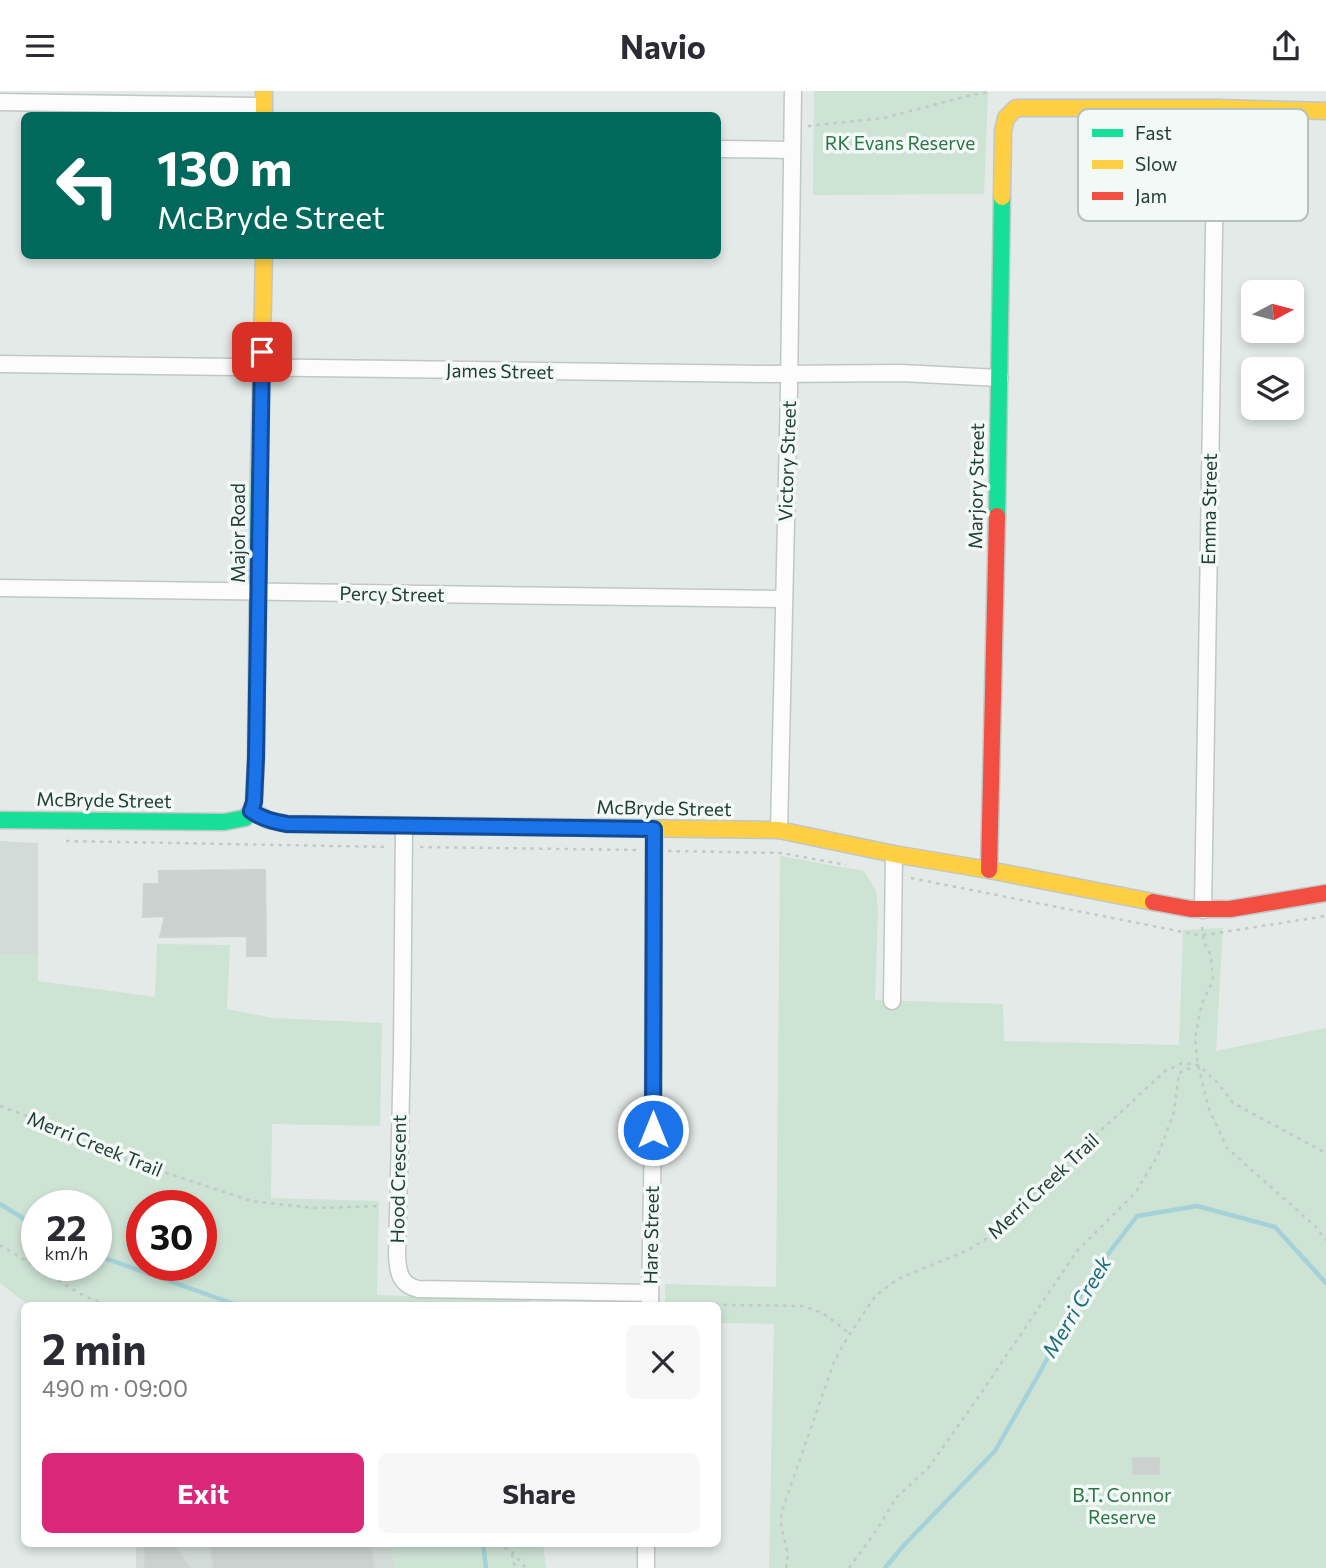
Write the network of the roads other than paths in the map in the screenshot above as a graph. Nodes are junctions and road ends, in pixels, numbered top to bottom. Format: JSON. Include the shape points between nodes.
{"nodes":[{"id":1,"x":793,"y":91,"type":"edge"},
{"id":2,"x":0,"y":102,"type":"edge"},
{"id":3,"x":264,"y":104,"type":"edge"},
{"id":4,"x":1216,"y":109,"type":"edge"},
{"id":5,"x":1308,"y":111,"type":"edge"},
{"id":6,"x":1326,"y":111,"type":"edge"},
{"id":7,"x":721,"y":149,"type":"edge"},
{"id":8,"x":792,"y":150,"type":"junction"},
{"id":9,"x":1214,"y":221,"type":"edge"},
{"id":10,"x":264,"y":259,"type":"edge"},
{"id":11,"x":0,"y":364,"type":"edge"},
{"id":12,"x":261,"y":369,"type":"junction"},
{"id":13,"x":789,"y":374,"type":"junction"},
{"id":14,"x":1000,"y":378,"type":"junction"},
{"id":15,"x":0,"y":588,"type":"edge"},
{"id":16,"x":258,"y":592,"type":"junction"},
{"id":17,"x":783,"y":599,"type":"junction"},
{"id":18,"x":251,"y":811,"type":"junction"},
{"id":19,"x":0,"y":820,"type":"edge"},
{"id":20,"x":404,"y":826,"type":"junction"},
{"id":21,"x":654,"y":829,"type":"junction"},
{"id":22,"x":779,"y":830,"type":"junction"},
{"id":23,"x":894,"y":854,"type":"junction"},
{"id":24,"x":989,"y":870,"type":"junction"},
{"id":25,"x":1326,"y":893,"type":"edge"},
{"id":26,"x":1203,"y":910,"type":"junction"},
{"id":27,"x":892,"y":1001,"type":"dead end"},
{"id":28,"x":650,"y":1300,"type":"edge"},
{"id":29,"x":646,"y":1547,"type":"edge"},
{"id":30,"x":646,"y":1568,"type":"edge"}],
"edges":[{"from":1,"to":8,"type":"street","name":"Victory Street"},
{"from":2,"to":3,"type":"street"},
{"from":4,"to":14,"type":"street","name":"Marjory Street","via":[[1016,108],[1006,118]]},
{"from":5,"to":6,"type":"street"},
{"from":7,"to":8,"type":"street"},
{"from":8,"to":13,"type":"street","name":"Victory Street"},
{"from":9,"to":26,"type":"street","name":"Emma Street"},
{"from":10,"to":12,"type":"street","name":"Major Road"},
{"from":11,"to":12,"type":"street","name":"James Street"},
{"from":12,"to":13,"type":"street","name":"James Street"},
{"from":12,"to":16,"type":"street","name":"Major Road"},
{"from":13,"to":14,"type":"street","name":"James Street"},
{"from":13,"to":17,"type":"street","name":"Victory Street"},
{"from":14,"to":24,"type":"street","name":"Marjory Street"},
{"from":15,"to":16,"type":"street","name":"Percy Street"},
{"from":16,"to":17,"type":"street","name":"Percy Street"},
{"from":16,"to":18,"type":"street","name":"Major Road"},
{"from":17,"to":22,"type":"street","name":"Victory Street"},
{"from":18,"to":19,"type":"street","name":"McBryde Street","via":[[245,818],[224,823]]},
{"from":18,"to":20,"type":"street","name":"McBryde Street","via":[[287,824]]},
{"from":20,"to":21,"type":"street","name":"McBryde Street"},
{"from":20,"to":28,"type":"street","name":"Hood Crescent","via":[[397,1269],[404,1283],[434,1290]]},
{"from":21,"to":22,"type":"street","name":"McBryde Street"},
{"from":21,"to":28,"type":"street","name":"Hare Street"},
{"from":22,"to":23,"type":"street","name":"McBryde Street"},
{"from":23,"to":24,"type":"street","name":"McBryde Street"},
{"from":23,"to":27,"type":"street"},
{"from":24,"to":26,"type":"street","name":"McBryde Street"},
{"from":25,"to":26,"type":"street","name":"McBryde Street"},
{"from":29,"to":30,"type":"street"}]}
